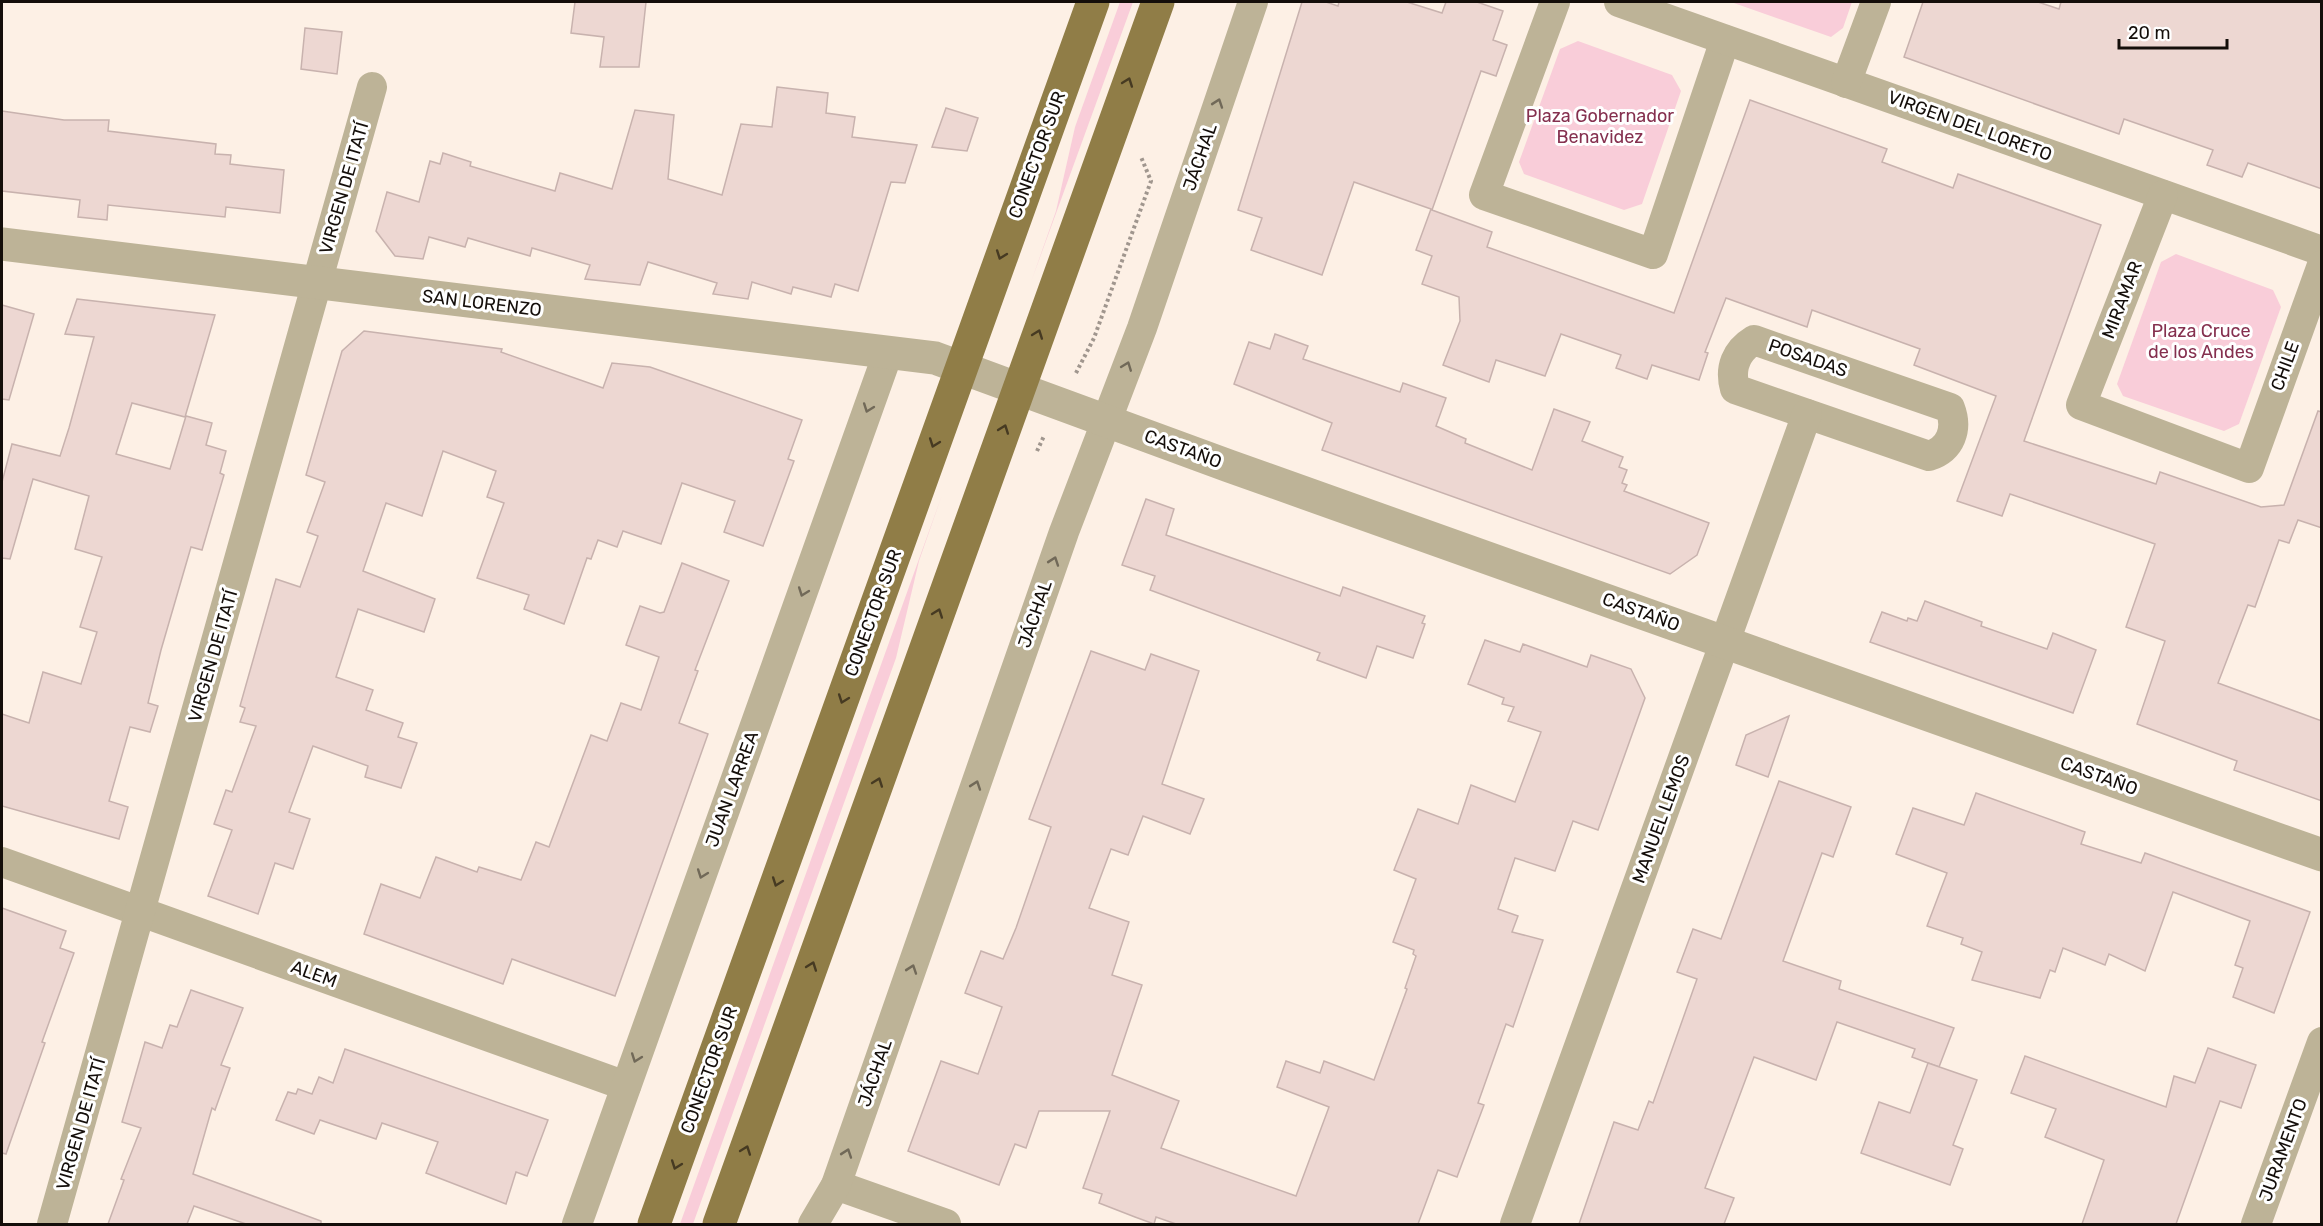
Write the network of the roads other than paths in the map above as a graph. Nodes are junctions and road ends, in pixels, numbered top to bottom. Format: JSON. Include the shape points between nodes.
{"nodes":[{"id":1,"x":1093,"y":2,"type":"edge"},
{"id":2,"x":1158,"y":2,"type":"edge"},
{"id":3,"x":1253,"y":2,"type":"edge"},
{"id":4,"x":1555,"y":2,"type":"edge"},
{"id":5,"x":1619,"y":2,"type":"edge"},
{"id":6,"x":1876,"y":2,"type":"edge"},
{"id":7,"x":1653,"y":7,"type":"edge"},
{"id":8,"x":1725,"y":40,"type":"junction"},
{"id":9,"x":1846,"y":82,"type":"junction"},
{"id":10,"x":372,"y":87,"type":"dead end"},
{"id":11,"x":2163,"y":195,"type":"junction"},
{"id":12,"x":2,"y":244,"type":"edge"},
{"id":13,"x":2322,"y":251,"type":"edge"},
{"id":14,"x":2322,"y":265,"type":"edge"},
{"id":15,"x":318,"y":283,"type":"junction"},
{"id":16,"x":888,"y":353,"type":"junction"},
{"id":17,"x":961,"y":368,"type":"junction"},
{"id":18,"x":1018,"y":389,"type":"junction"},
{"id":19,"x":1807,"y":414,"type":"junction"},
{"id":20,"x":1107,"y":421,"type":"junction"},
{"id":21,"x":2249,"y":468,"type":"joint"},
{"id":22,"x":1725,"y":642,"type":"junction"},
{"id":23,"x":2322,"y":855,"type":"edge"},
{"id":24,"x":2,"y":862,"type":"edge"},
{"id":25,"x":142,"y":912,"type":"junction"},
{"id":26,"x":2322,"y":1042,"type":"edge"},
{"id":27,"x":626,"y":1086,"type":"junction"},
{"id":28,"x":836,"y":1185,"type":"junction"},
{"id":29,"x":52,"y":1224,"type":"edge"},
{"id":30,"x":577,"y":1224,"type":"edge"},
{"id":31,"x":654,"y":1224,"type":"edge"},
{"id":32,"x":719,"y":1224,"type":"edge"},
{"id":33,"x":813,"y":1224,"type":"edge"},
{"id":34,"x":946,"y":1224,"type":"edge"},
{"id":35,"x":1515,"y":1224,"type":"edge"},
{"id":36,"x":2256,"y":1224,"type":"edge"}],
"edges":[{"from":1,"to":17,"type":"main road","name":"CONECTOR SUR","one_way":true},
{"from":18,"to":2,"type":"main road","one_way":true},
{"from":20,"to":3,"type":"street","name":"JÁCHAL","one_way":true},
{"from":4,"to":8,"type":"street","via":[[1484,195],[1653,254]]},
{"from":5,"to":7,"type":"street","name":"VIRGEN DEL LORETO"},
{"from":6,"to":9,"type":"street"},
{"from":7,"to":8,"type":"street","name":"VIRGEN DEL LORETO"},
{"from":8,"to":9,"type":"street","name":"VIRGEN DEL LORETO"},
{"from":9,"to":11,"type":"street","name":"VIRGEN DEL LORETO"},
{"from":10,"to":15,"type":"street","name":"VIRGEN DE ITATÍ"},
{"from":11,"to":13,"type":"street","name":"VIRGEN DEL LORETO"},
{"from":11,"to":21,"type":"street","name":"MIRAMAR","via":[[2082,405]]},
{"from":12,"to":15,"type":"street","name":"SAN LORENZO"},
{"from":14,"to":21,"type":"street","name":"CHILE"},
{"from":15,"to":16,"type":"street","name":"SAN LORENZO"},
{"from":15,"to":25,"type":"street","name":"VIRGEN DE ITATÍ"},
{"from":16,"to":17,"type":"street","name":"SAN LORENZO","via":[[935,358]]},
{"from":16,"to":27,"type":"street","name":"JUAN LARREA","one_way":true},
{"from":17,"to":18,"type":"street","name":"CASTAÑO"},
{"from":17,"to":31,"type":"main road","name":"CONECTOR SUR","one_way":true},
{"from":18,"to":20,"type":"street","name":"CASTAÑO"},
{"from":32,"to":18,"type":"main road","one_way":true},
{"from":19,"to":19,"type":"street","name":"POSADAS","via":[[1929,456],[1945,447],[1954,427],[1950,408],[1754,340],[1741,351],[1732,372],[1735,389]]},
{"from":19,"to":22,"type":"street","name":"MANUEL LEMOS"},
{"from":20,"to":22,"type":"street","name":"CASTAÑO"},
{"from":28,"to":20,"type":"street","name":"JÁCHAL","one_way":true,"via":[[1064,532]]},
{"from":22,"to":23,"type":"street","name":"CASTAÑO"},
{"from":22,"to":35,"type":"street","name":"MANUEL LEMOS"},
{"from":24,"to":25,"type":"street","name":"ALEM"},
{"from":25,"to":27,"type":"street","name":"ALEM"},
{"from":25,"to":29,"type":"street","name":"VIRGEN DE ITATÍ"},
{"from":26,"to":36,"type":"street","name":"JURAMENTO"},
{"from":27,"to":30,"type":"street","name":"JUAN LARREA"},
{"from":28,"to":33,"type":"street","name":"JÁCHAL"},
{"from":28,"to":34,"type":"street"}]}
